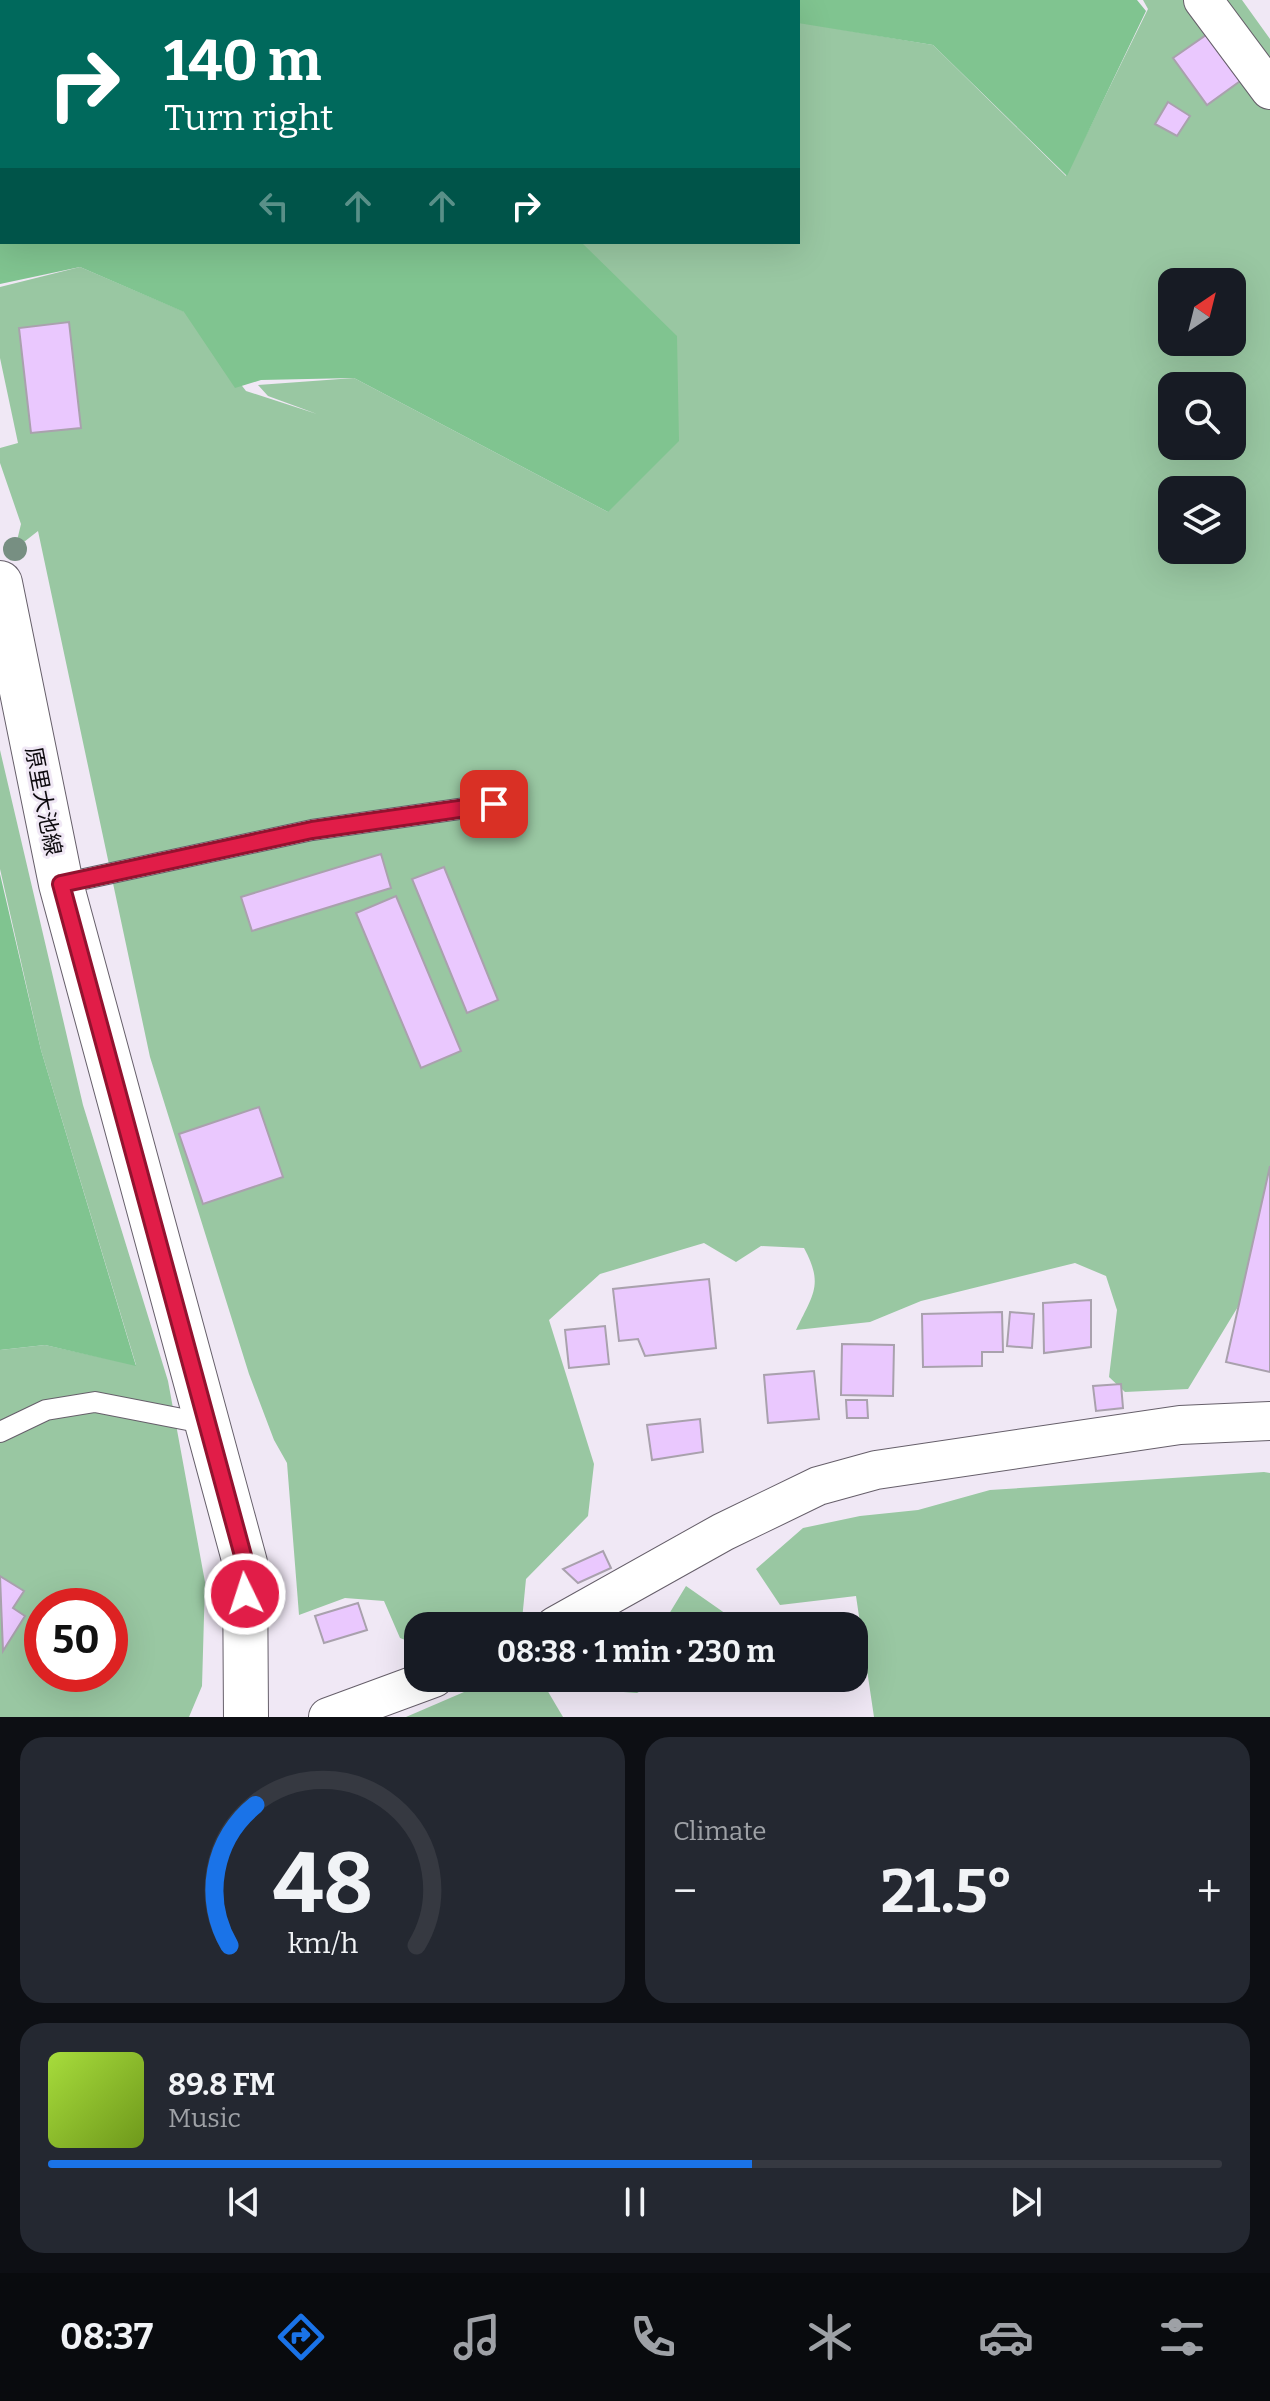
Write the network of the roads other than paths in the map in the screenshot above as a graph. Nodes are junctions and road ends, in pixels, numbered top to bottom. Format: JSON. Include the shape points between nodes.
{"nodes":[{"id":1,"x":1203,"y":0,"type":"edge"},
{"id":2,"x":1270,"y":90,"type":"edge"},
{"id":3,"x":0,"y":583,"type":"edge"},
{"id":4,"x":494,"y":804,"type":"dead end"},
{"id":5,"x":61,"y":884,"type":"junction"},
{"id":6,"x":1270,"y":1421,"type":"edge"},
{"id":7,"x":208,"y":1424,"type":"junction"},
{"id":8,"x":0,"y":1432,"type":"edge"},
{"id":9,"x":580,"y":1612,"type":"edge"},
{"id":10,"x":404,"y":1689,"type":"edge"},
{"id":11,"x":246,"y":1717,"type":"edge"},
{"id":12,"x":328,"y":1717,"type":"edge"}],
"edges":[{"from":1,"to":2,"type":"street"},
{"from":3,"to":5,"type":"main road","name":"原里大池線"},
{"from":4,"to":5,"type":"lane","via":[[312,830]]},
{"from":5,"to":7,"type":"main road","name":"原里大池線"},
{"from":6,"to":9,"type":"street","via":[[1180,1425],[876,1470],[818,1486]]},
{"from":7,"to":8,"type":"lane","via":[[95,1402],[46,1410]]},
{"from":7,"to":11,"type":"main road","name":"原里大池線","via":[[245,1563]]},
{"from":10,"to":12,"type":"street"}]}
